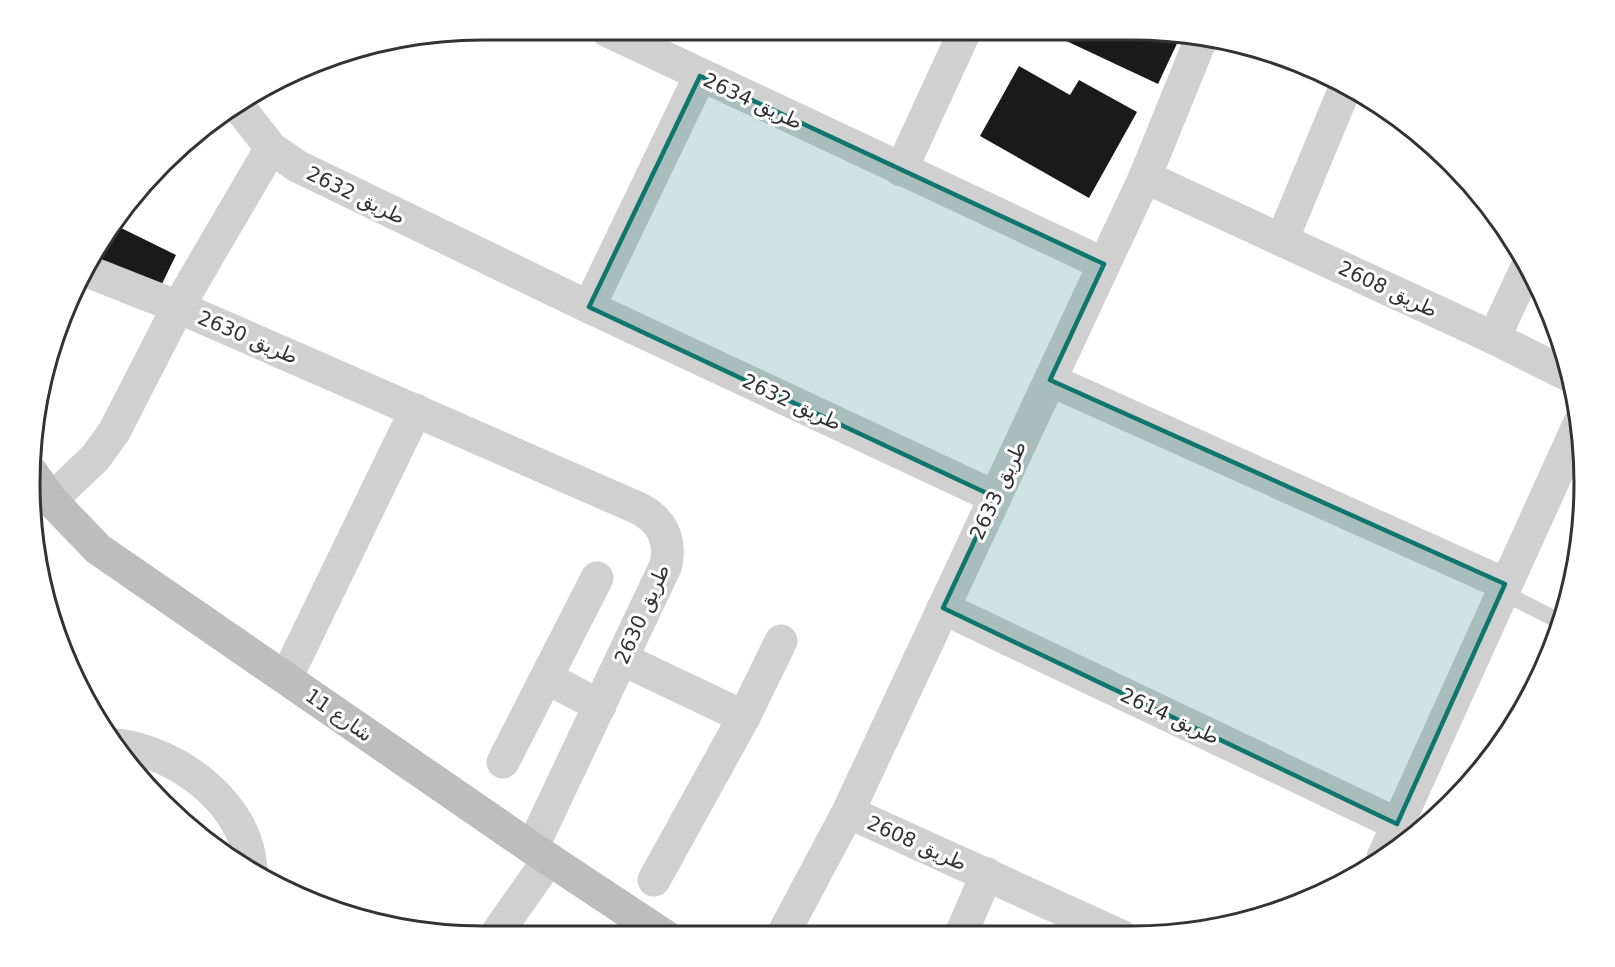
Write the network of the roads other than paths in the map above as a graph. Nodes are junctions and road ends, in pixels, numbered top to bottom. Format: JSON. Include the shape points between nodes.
{"nodes":[{"id":1,"x":626,"y":40,"type":"edge"},
{"id":2,"x":961,"y":40,"type":"edge"},
{"id":3,"x":1199,"y":46,"type":"edge"},
{"id":4,"x":700,"y":76,"type":"junction"},
{"id":5,"x":1342,"y":94,"type":"edge"},
{"id":6,"x":243,"y":112,"type":"edge"},
{"id":7,"x":271,"y":148,"type":"junction"},
{"id":8,"x":901,"y":170,"type":"junction"},
{"id":9,"x":1145,"y":177,"type":"junction"},
{"id":10,"x":1282,"y":240,"type":"junction"},
{"id":11,"x":1104,"y":264,"type":"junction"},
{"id":12,"x":94,"y":274,"type":"edge"},
{"id":13,"x":1523,"y":276,"type":"edge"},
{"id":14,"x":589,"y":307,"type":"junction"},
{"id":15,"x":178,"y":308,"type":"junction"},
{"id":16,"x":1494,"y":338,"type":"junction"},
{"id":17,"x":1559,"y":371,"type":"edge"},
{"id":18,"x":1050,"y":380,"type":"junction"},
{"id":19,"x":416,"y":410,"type":"junction"},
{"id":20,"x":1572,"y":439,"type":"edge"},
{"id":21,"x":40,"y":484,"type":"edge"},
{"id":22,"x":995,"y":497,"type":"junction"},
{"id":23,"x":51,"y":500,"type":"junction"},
{"id":24,"x":597,"y":578,"type":"dead end"},
{"id":25,"x":1504,"y":588,"type":"junction"},
{"id":26,"x":943,"y":608,"type":"junction"},
{"id":27,"x":1553,"y":617,"type":"edge"},
{"id":28,"x":782,"y":641,"type":"dead end"},
{"id":29,"x":622,"y":659,"type":"junction"},
{"id":30,"x":286,"y":678,"type":"junction"},
{"id":31,"x":547,"y":678,"type":"junction"},
{"id":32,"x":600,"y":706,"type":"junction"},
{"id":33,"x":744,"y":717,"type":"junction"},
{"id":34,"x":129,"y":748,"type":"edge"},
{"id":35,"x":503,"y":762,"type":"dead end"},
{"id":36,"x":848,"y":812,"type":"junction"},
{"id":37,"x":1397,"y":824,"type":"junction"},
{"id":38,"x":1388,"y":844,"type":"edge"},
{"id":39,"x":541,"y":854,"type":"junction"},
{"id":40,"x":251,"y":861,"type":"edge"},
{"id":41,"x":987,"y":874,"type":"junction"},
{"id":42,"x":654,"y":880,"type":"dead end"},
{"id":43,"x":501,"y":926,"type":"edge"},
{"id":44,"x":650,"y":926,"type":"edge"},
{"id":45,"x":787,"y":926,"type":"edge"},
{"id":46,"x":964,"y":926,"type":"edge"},
{"id":47,"x":1099,"y":926,"type":"edge"}],
"edges":[{"from":1,"to":4,"type":"street","name":"طريق 2634"},
{"from":2,"to":8,"type":"street"},
{"from":3,"to":9,"type":"street","name":"طريق 2633"},
{"from":4,"to":8,"type":"street","name":"طريق 2634"},
{"from":4,"to":14,"type":"street"},
{"from":5,"to":10,"type":"street"},
{"from":6,"to":7,"type":"street","name":"طريق 2632"},
{"from":7,"to":14,"type":"street","name":"طريق 2632","via":[[297,166]]},
{"from":7,"to":15,"type":"street"},
{"from":8,"to":11,"type":"street","name":"طريق 2634"},
{"from":9,"to":10,"type":"street","name":"طريق 2608"},
{"from":9,"to":11,"type":"street","name":"طريق 2633"},
{"from":10,"to":16,"type":"street","name":"طريق 2608"},
{"from":11,"to":18,"type":"street","name":"طريق 2633"},
{"from":12,"to":15,"type":"street","name":"طريق 2630"},
{"from":13,"to":16,"type":"street"},
{"from":14,"to":22,"type":"street","name":"طريق 2632"},
{"from":15,"to":19,"type":"street","name":"طريق 2630"},
{"from":15,"to":23,"type":"street","name":"طريق 2630","via":[[114,432],[95,458]]},
{"from":16,"to":17,"type":"street","name":"طريق 2608"},
{"from":18,"to":22,"type":"street","name":"طريق 2633"},
{"from":18,"to":25,"type":"street"},
{"from":19,"to":29,"type":"street","name":"طريق 2630","via":[[638,508],[658,521],[668,542],[666,565]]},
{"from":19,"to":30,"type":"street"},
{"from":20,"to":25,"type":"street"},
{"from":21,"to":23,"type":"main road","name":"شارع 11"},
{"from":22,"to":26,"type":"street","name":"طريق 2633"},
{"from":23,"to":30,"type":"main road","name":"شارع 11","via":[[98,549]]},
{"from":24,"to":31,"type":"street"},
{"from":25,"to":27,"type":"lane"},
{"from":25,"to":37,"type":"street"},
{"from":26,"to":36,"type":"street","name":"طريق 2633"},
{"from":26,"to":37,"type":"street","name":"طريق 2614"},
{"from":28,"to":33,"type":"street"},
{"from":29,"to":32,"type":"street","name":"طريق 2630"},
{"from":29,"to":33,"type":"street"},
{"from":30,"to":39,"type":"main road","name":"شارع 11"},
{"from":31,"to":32,"type":"street"},
{"from":31,"to":35,"type":"street"},
{"from":32,"to":39,"type":"street","name":"طريق 2630"},
{"from":33,"to":42,"type":"street"},
{"from":34,"to":40,"type":"street","via":[[171,760],[208,786],[241,829]]},
{"from":36,"to":41,"type":"street","name":"طريق 2608"},
{"from":36,"to":45,"type":"street","name":"طريق 2633"},
{"from":37,"to":38,"type":"street"},
{"from":39,"to":43,"type":"street","name":"طريق 2630"},
{"from":39,"to":44,"type":"main road","name":"شارع 11"},
{"from":41,"to":46,"type":"street","name":"طريق 2608"},
{"from":41,"to":47,"type":"street","name":"طريق 2608"}]}
